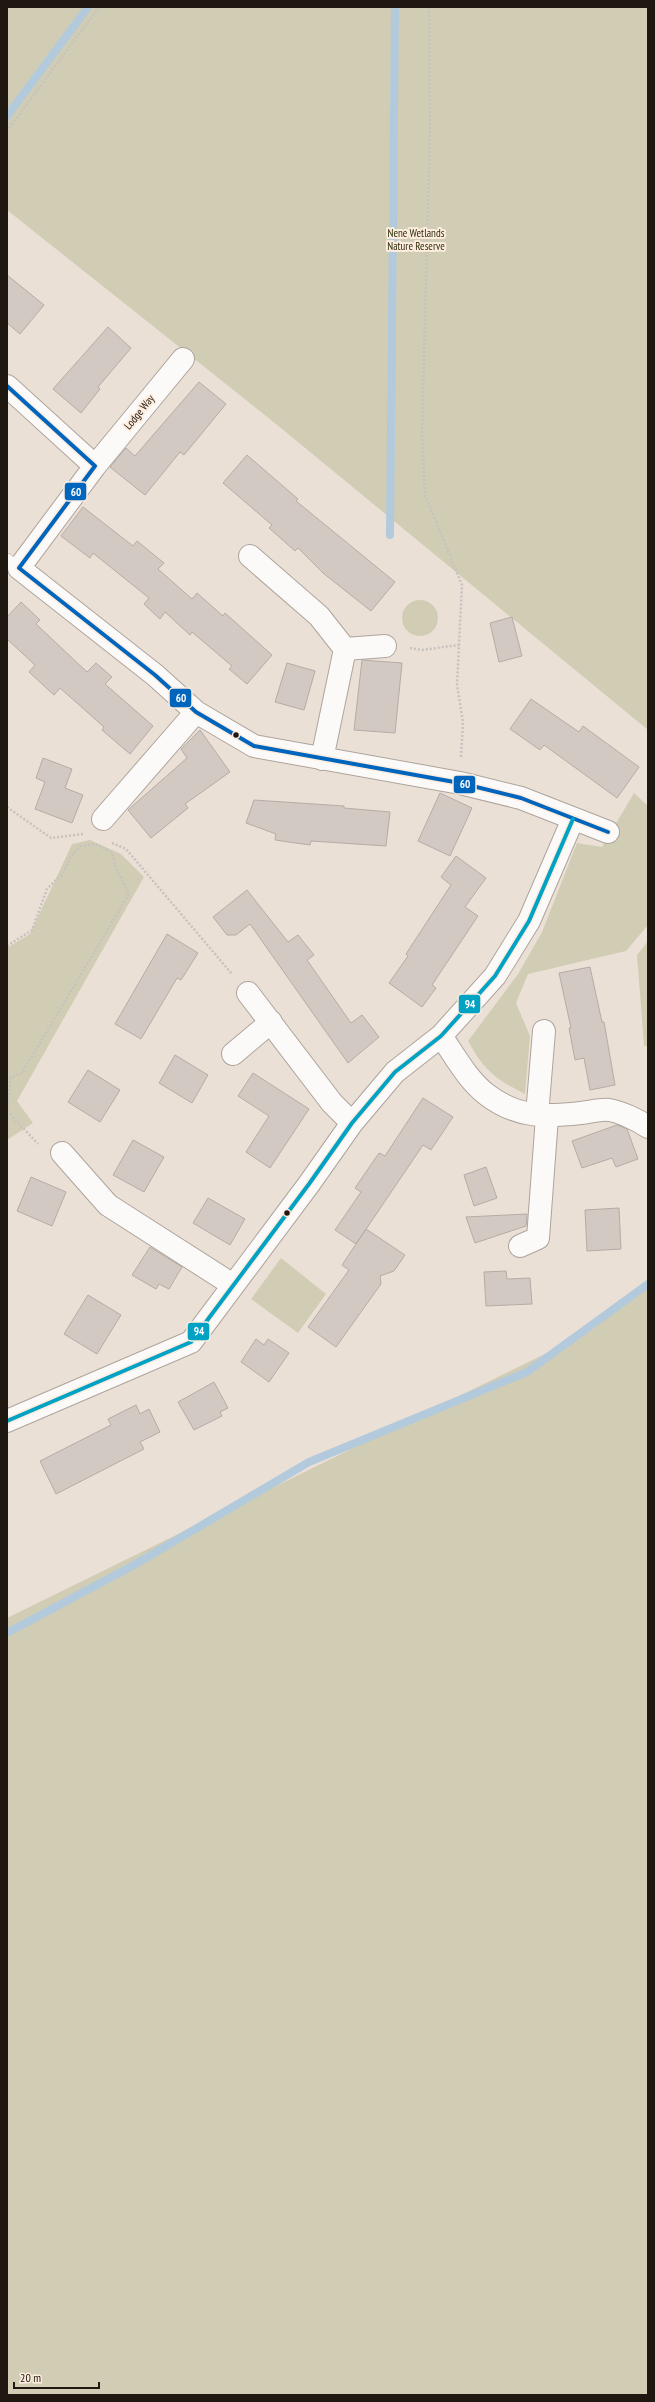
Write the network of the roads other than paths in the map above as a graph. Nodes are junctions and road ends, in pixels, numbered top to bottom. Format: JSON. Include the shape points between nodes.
{"nodes":[{"id":1,"x":183,"y":358,"type":"dead end"},
{"id":2,"x":7,"y":386,"type":"edge"},
{"id":3,"x":95,"y":466,"type":"junction"},
{"id":4,"x":250,"y":556,"type":"dead end"},
{"id":5,"x":11,"y":570,"type":"edge"},
{"id":6,"x":385,"y":646,"type":"road end"},
{"id":7,"x":345,"y":649,"type":"junction"},
{"id":8,"x":196,"y":712,"type":"junction"},
{"id":9,"x":322,"y":759,"type":"junction"},
{"id":10,"x":103,"y":819,"type":"dead end"},
{"id":11,"x":573,"y":819,"type":"junction"},
{"id":12,"x":608,"y":832,"type":"dead end"},
{"id":13,"x":248,"y":993,"type":"road end"},
{"id":14,"x":270,"y":1022,"type":"junction"},
{"id":15,"x":544,"y":1031,"type":"dead end"},
{"id":16,"x":441,"y":1036,"type":"junction"},
{"id":17,"x":233,"y":1054,"type":"dead end"},
{"id":18,"x":542,"y":1116,"type":"junction"},
{"id":19,"x":352,"y":1123,"type":"junction"},
{"id":20,"x":648,"y":1127,"type":"edge"},
{"id":21,"x":62,"y":1153,"type":"road end"},
{"id":22,"x":520,"y":1246,"type":"dead end"},
{"id":23,"x":233,"y":1285,"type":"junction"},
{"id":24,"x":7,"y":1421,"type":"edge"}],
"edges":[{"from":1,"to":3,"type":"street","name":"Lodge Way"},
{"from":2,"to":3,"type":"street"},
{"from":3,"to":5,"type":"street","name":"Lodge Way"},
{"from":4,"to":7,"type":"street","via":[[319,616]]},
{"from":5,"to":8,"type":"street","name":"Lodge Way","via":[[155,675]]},
{"from":6,"to":7,"type":"street"},
{"from":7,"to":9,"type":"street"},
{"from":8,"to":9,"type":"street","name":"Lodge Way","via":[[254,746]]},
{"from":8,"to":10,"type":"street"},
{"from":9,"to":11,"type":"street","name":"Lodge Way","via":[[460,783],[521,798]]},
{"from":11,"to":12,"type":"street","name":"Lodge Way"},
{"from":11,"to":16,"type":"street","via":[[529,921],[499,970]]},
{"from":13,"to":14,"type":"street"},
{"from":14,"to":17,"type":"street"},
{"from":14,"to":19,"type":"street","via":[[332,1103]]},
{"from":15,"to":18,"type":"street"},
{"from":16,"to":18,"type":"street","via":[[469,1077],[485,1094],[524,1114]]},
{"from":16,"to":19,"type":"street","via":[[395,1072]]},
{"from":18,"to":20,"type":"street","via":[[608,1110]]},
{"from":18,"to":22,"type":"street","via":[[538,1238]]},
{"from":19,"to":23,"type":"street"},
{"from":21,"to":23,"type":"street","via":[[108,1204]]},
{"from":23,"to":24,"type":"street","via":[[191,1342]]}]}
